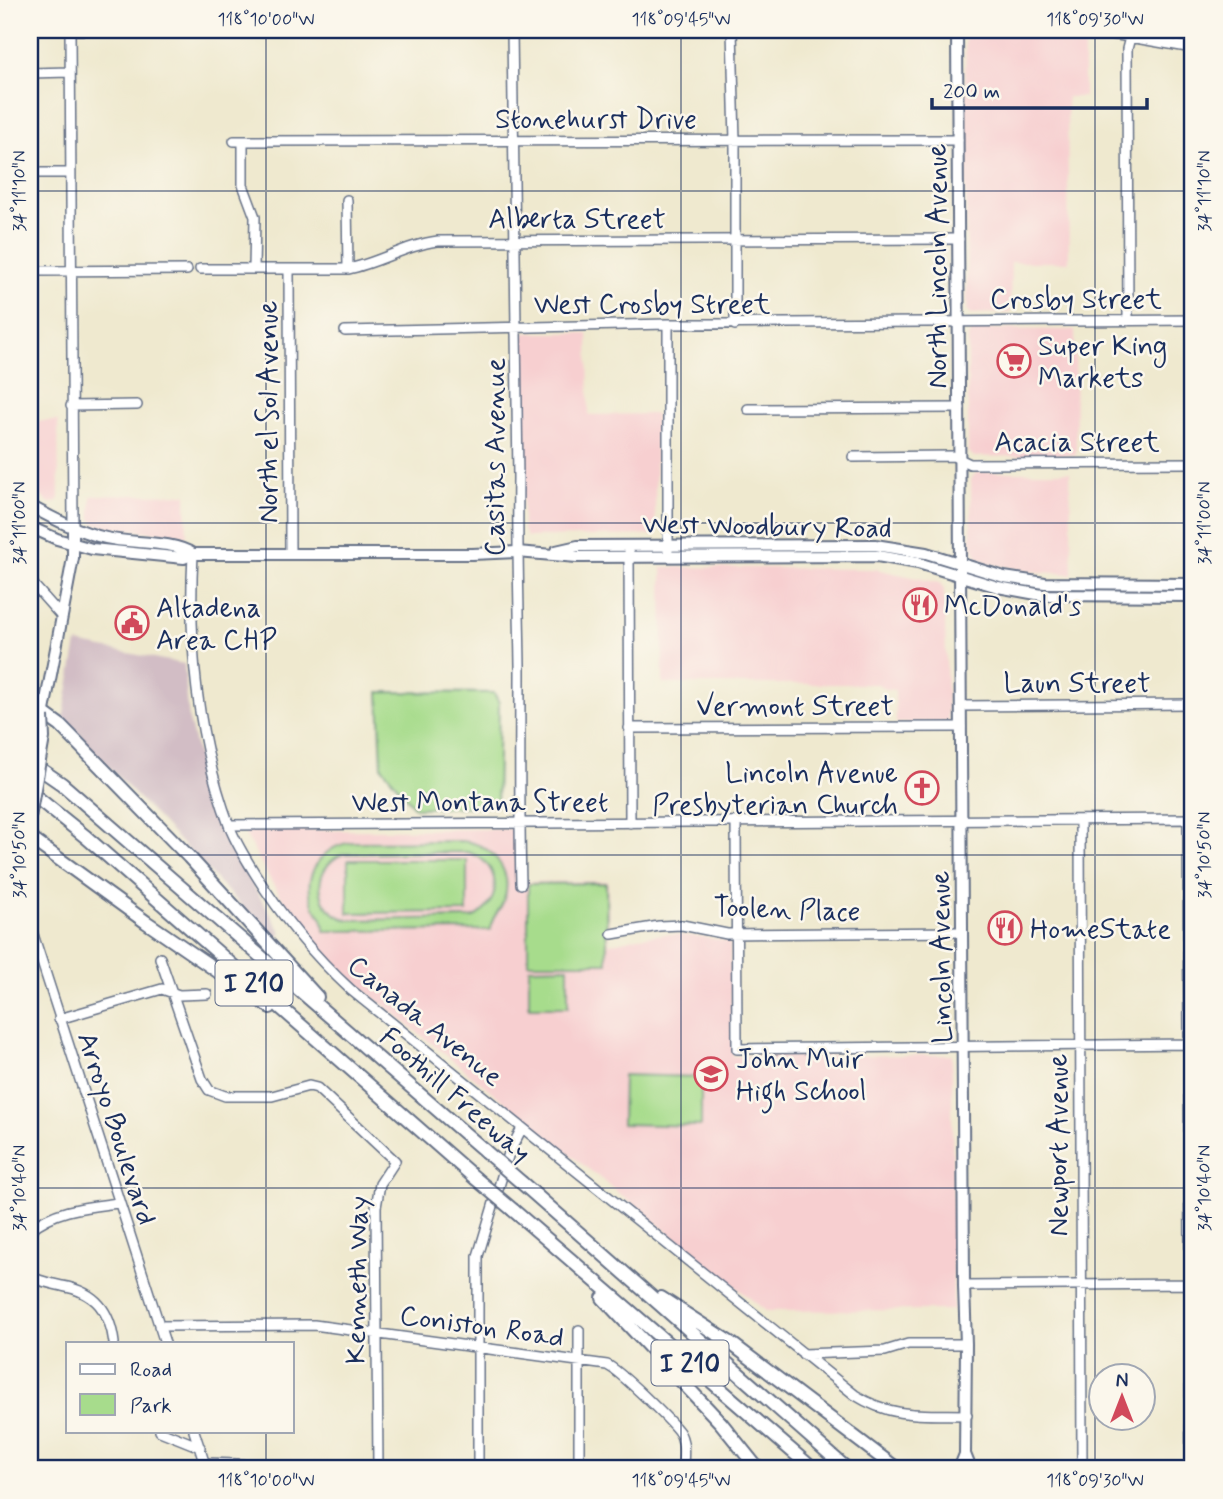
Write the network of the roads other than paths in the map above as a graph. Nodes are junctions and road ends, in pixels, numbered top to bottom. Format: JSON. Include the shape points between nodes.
{"nodes":[{"id":1,"x":70,"y":30,"type":"edge"},
{"id":2,"x":83,"y":30,"type":"edge"},
{"id":3,"x":512,"y":30,"type":"edge"},
{"id":4,"x":732,"y":30,"type":"edge"},
{"id":5,"x":957,"y":30,"type":"edge"},
{"id":6,"x":1089,"y":30,"type":"edge"},
{"id":7,"x":1131,"y":33,"type":"edge"},
{"id":8,"x":1193,"y":48,"type":"edge"},
{"id":9,"x":70,"y":72,"type":"junction"},
{"id":10,"x":30,"y":73,"type":"edge"},
{"id":11,"x":958,"y":140,"type":"junction"},
{"id":12,"x":238,"y":141,"type":"joint"},
{"id":13,"x":735,"y":141,"type":"junction"},
{"id":14,"x":514,"y":142,"type":"junction"},
{"id":15,"x":30,"y":173,"type":"edge"},
{"id":16,"x":70,"y":173,"type":"junction"},
{"id":17,"x":347,"y":200,"type":"dead end"},
{"id":18,"x":735,"y":239,"type":"junction"},
{"id":19,"x":959,"y":239,"type":"junction"},
{"id":20,"x":516,"y":241,"type":"junction"},
{"id":21,"x":200,"y":269,"type":"dead end"},
{"id":22,"x":254,"y":269,"type":"junction"},
{"id":23,"x":289,"y":269,"type":"junction"},
{"id":24,"x":348,"y":269,"type":"junction"},
{"id":25,"x":71,"y":270,"type":"junction"},
{"id":26,"x":187,"y":270,"type":"dead end"},
{"id":27,"x":30,"y":271,"type":"edge"},
{"id":28,"x":1193,"y":320,"type":"edge"},
{"id":29,"x":1128,"y":321,"type":"junction"},
{"id":30,"x":959,"y":323,"type":"junction"},
{"id":31,"x":668,"y":324,"type":"junction"},
{"id":32,"x":735,"y":325,"type":"junction"},
{"id":33,"x":516,"y":327,"type":"junction"},
{"id":34,"x":345,"y":331,"type":"dead end"},
{"id":35,"x":137,"y":405,"type":"dead end"},
{"id":36,"x":71,"y":406,"type":"junction"},
{"id":37,"x":960,"y":408,"type":"junction"},
{"id":38,"x":748,"y":409,"type":"dead end"},
{"id":39,"x":853,"y":457,"type":"dead end"},
{"id":40,"x":960,"y":460,"type":"junction"},
{"id":41,"x":1193,"y":463,"type":"edge"},
{"id":42,"x":30,"y":506,"type":"edge"},
{"id":43,"x":30,"y":527,"type":"edge"},
{"id":44,"x":73,"y":527,"type":"junction"},
{"id":45,"x":73,"y":544,"type":"junction"},
{"id":46,"x":629,"y":551,"type":"junction"},
{"id":47,"x":668,"y":551,"type":"junction"},
{"id":48,"x":517,"y":552,"type":"junction"},
{"id":49,"x":193,"y":554,"type":"junction"},
{"id":50,"x":290,"y":554,"type":"junction"},
{"id":51,"x":961,"y":564,"type":"junction"},
{"id":52,"x":961,"y":576,"type":"junction"},
{"id":53,"x":30,"y":581,"type":"edge"},
{"id":54,"x":1193,"y":584,"type":"edge"},
{"id":55,"x":1193,"y":596,"type":"edge"},
{"id":56,"x":62,"y":617,"type":"junction"},
{"id":57,"x":1193,"y":704,"type":"edge"},
{"id":58,"x":961,"y":706,"type":"junction"},
{"id":59,"x":30,"y":707,"type":"edge"},
{"id":60,"x":43,"y":714,"type":"junction"},
{"id":61,"x":961,"y":727,"type":"junction"},
{"id":62,"x":629,"y":729,"type":"junction"},
{"id":63,"x":30,"y":750,"type":"edge"},
{"id":64,"x":30,"y":762,"type":"edge"},
{"id":65,"x":30,"y":792,"type":"edge"},
{"id":66,"x":30,"y":817,"type":"edge"},
{"id":67,"x":1191,"y":819,"type":"edge"},
{"id":68,"x":961,"y":820,"type":"junction"},
{"id":69,"x":1080,"y":821,"type":"junction"},
{"id":70,"x":736,"y":822,"type":"junction"},
{"id":71,"x":631,"y":823,"type":"junction"},
{"id":72,"x":519,"y":824,"type":"junction"},
{"id":73,"x":229,"y":825,"type":"junction"},
{"id":74,"x":30,"y":838,"type":"edge"},
{"id":75,"x":521,"y":884,"type":"dead end"},
{"id":76,"x":30,"y":925,"type":"edge"},
{"id":77,"x":962,"y":932,"type":"junction"},
{"id":78,"x":737,"y":933,"type":"junction"},
{"id":79,"x":612,"y":934,"type":"dead end"},
{"id":80,"x":160,"y":958,"type":"dead end"},
{"id":81,"x":171,"y":991,"type":"junction"},
{"id":82,"x":207,"y":994,"type":"dead end"},
{"id":83,"x":59,"y":1019,"type":"junction"},
{"id":84,"x":352,"y":1036,"type":"junction"},
{"id":85,"x":323,"y":1043,"type":"junction"},
{"id":86,"x":1191,"y":1044,"type":"edge"},
{"id":87,"x":1079,"y":1045,"type":"junction"},
{"id":88,"x":963,"y":1046,"type":"junction"},
{"id":89,"x":523,"y":1128,"type":"junction"},
{"id":90,"x":118,"y":1203,"type":"junction"},
{"id":91,"x":30,"y":1230,"type":"edge"},
{"id":92,"x":567,"y":1259,"type":"junction"},
{"id":93,"x":625,"y":1275,"type":"junction"},
{"id":94,"x":30,"y":1276,"type":"edge"},
{"id":95,"x":1191,"y":1284,"type":"edge"},
{"id":96,"x":1081,"y":1285,"type":"junction"},
{"id":97,"x":964,"y":1286,"type":"junction"},
{"id":98,"x":159,"y":1326,"type":"junction"},
{"id":99,"x":579,"y":1330,"type":"dead end"},
{"id":100,"x":377,"y":1333,"type":"junction"},
{"id":101,"x":114,"y":1342,"type":"edge"},
{"id":102,"x":165,"y":1342,"type":"edge"},
{"id":103,"x":966,"y":1344,"type":"junction"},
{"id":104,"x":478,"y":1347,"type":"junction"},
{"id":105,"x":803,"y":1354,"type":"junction"},
{"id":106,"x":578,"y":1363,"type":"junction"},
{"id":107,"x":967,"y":1415,"type":"junction"},
{"id":108,"x":162,"y":1432,"type":"edge"},
{"id":109,"x":194,"y":1432,"type":"edge"},
{"id":110,"x":200,"y":1447,"type":"junction"},
{"id":111,"x":965,"y":1454,"type":"junction"},
{"id":112,"x":206,"y":1466,"type":"edge"},
{"id":113,"x":277,"y":1469,"type":"edge"},
{"id":114,"x":378,"y":1469,"type":"edge"},
{"id":115,"x":478,"y":1469,"type":"edge"},
{"id":116,"x":579,"y":1469,"type":"edge"},
{"id":117,"x":683,"y":1469,"type":"edge"},
{"id":118,"x":758,"y":1469,"type":"edge"},
{"id":119,"x":813,"y":1469,"type":"edge"},
{"id":120,"x":847,"y":1469,"type":"edge"},
{"id":121,"x":897,"y":1469,"type":"edge"},
{"id":122,"x":959,"y":1469,"type":"edge"},
{"id":123,"x":971,"y":1469,"type":"edge"},
{"id":124,"x":1082,"y":1469,"type":"edge"},
{"id":125,"x":1191,"y":1469,"type":"edge"}],
"edges":[{"from":1,"to":2,"type":"street"},
{"from":1,"to":9,"type":"street"},
{"from":3,"to":14,"type":"street","name":"Casitas Avenue"},
{"from":4,"to":13,"type":"street"},
{"from":5,"to":11,"type":"main road","name":"North Lincoln Avenue"},
{"from":6,"to":7,"type":"street"},
{"from":7,"to":8,"type":"street"},
{"from":7,"to":29,"type":"street","via":[[1127,49]]},
{"from":9,"to":10,"type":"street"},
{"from":9,"to":16,"type":"street"},
{"from":11,"to":13,"type":"street","name":"Stonehurst Drive"},
{"from":11,"to":19,"type":"main road","name":"North Lincoln Avenue"},
{"from":12,"to":14,"type":"street","name":"Stonehurst Drive"},
{"from":12,"to":22,"type":"street","name":"North el Sol Avenue","via":[[243,185],[255,217]]},
{"from":13,"to":14,"type":"street","name":"Stonehurst Drive"},
{"from":13,"to":18,"type":"street"},
{"from":14,"to":20,"type":"street","name":"Casitas Avenue"},
{"from":15,"to":16,"type":"street"},
{"from":16,"to":25,"type":"street"},
{"from":17,"to":24,"type":"street"},
{"from":18,"to":19,"type":"street","name":"Alberta Street"},
{"from":18,"to":20,"type":"street","name":"Alberta Street"},
{"from":18,"to":32,"type":"street"},
{"from":19,"to":30,"type":"main road","name":"North Lincoln Avenue"},
{"from":20,"to":24,"type":"street","name":"Alberta Street","via":[[423,243]]},
{"from":20,"to":33,"type":"street","name":"Casitas Avenue"},
{"from":21,"to":22,"type":"street","name":"Alberta Street"},
{"from":22,"to":23,"type":"street","name":"Alberta Street"},
{"from":23,"to":24,"type":"street","name":"Alberta Street"},
{"from":23,"to":50,"type":"street","name":"North el Sol Avenue"},
{"from":25,"to":26,"type":"street"},
{"from":25,"to":27,"type":"street"},
{"from":25,"to":36,"type":"street"},
{"from":28,"to":29,"type":"street","name":"Crosby Street"},
{"from":29,"to":30,"type":"street","name":"Crosby Street"},
{"from":30,"to":32,"type":"street","name":"West Crosby Street"},
{"from":30,"to":37,"type":"main road","name":"North Lincoln Avenue"},
{"from":31,"to":32,"type":"street","name":"West Crosby Street"},
{"from":31,"to":33,"type":"street","name":"West Crosby Street"},
{"from":31,"to":47,"type":"street"},
{"from":33,"to":34,"type":"street","name":"West Crosby Street"},
{"from":33,"to":48,"type":"street","name":"Casitas Avenue"},
{"from":35,"to":36,"type":"street"},
{"from":36,"to":44,"type":"street"},
{"from":37,"to":38,"type":"street"},
{"from":37,"to":40,"type":"main road","name":"North Lincoln Avenue"},
{"from":39,"to":40,"type":"street","name":"Acacia Street","via":[[953,456]]},
{"from":40,"to":41,"type":"street","name":"Acacia Street","via":[[970,464]]},
{"from":40,"to":51,"type":"main road","name":"Lincoln Avenue"},
{"from":42,"to":44,"type":"main road","name":"West Woodbury Road"},
{"from":43,"to":45,"type":"main road","name":"West Woodbury Road"},
{"from":44,"to":45,"type":"main road"},
{"from":44,"to":49,"type":"main road","name":"West Woodbury Road","via":[[106,538],[183,547]]},
{"from":45,"to":49,"type":"main road","name":"West Woodbury Road","via":[[150,556],[184,558]]},
{"from":45,"to":56,"type":"main road"},
{"from":46,"to":47,"type":"main road","name":"West Woodbury Road"},
{"from":46,"to":48,"type":"main road","name":"West Woodbury Road","via":[[577,557]]},
{"from":46,"to":62,"type":"street"},
{"from":47,"to":51,"type":"main road","name":"West Woodbury Road","via":[[875,545]]},
{"from":47,"to":52,"type":"main road","name":"West Woodbury Road","via":[[877,556]]},
{"from":48,"to":50,"type":"main road","name":"West Woodbury Road"},
{"from":48,"to":72,"type":"street","name":"Casitas Avenue"},
{"from":49,"to":50,"type":"main road","name":"West Woodbury Road"},
{"from":49,"to":73,"type":"street","name":"Canada Avenue","via":[[199,719]]},
{"from":51,"to":52,"type":"main road","name":"Lincoln Avenue"},
{"from":51,"to":54,"type":"main road","name":"West Woodbury Road","via":[[1045,583]]},
{"from":52,"to":55,"type":"main road","name":"West Woodbury Road","via":[[1042,595]]},
{"from":52,"to":58,"type":"main road","name":"Lincoln Avenue"},
{"from":53,"to":56,"type":"street"},
{"from":56,"to":60,"type":"main road"},
{"from":57,"to":58,"type":"street","name":"Laun Street"},
{"from":58,"to":61,"type":"main road","name":"Lincoln Avenue"},
{"from":59,"to":60,"type":"highway"},
{"from":60,"to":63,"type":"main road"},
{"from":60,"to":66,"type":"main road","bridge":true,"via":[[44,738]]},
{"from":60,"to":84,"type":"highway","via":[[61,726],[189,857]]},
{"from":61,"to":62,"type":"street","name":"Vermont Street"},
{"from":61,"to":68,"type":"main road","name":"Lincoln Avenue"},
{"from":62,"to":71,"type":"street"},
{"from":64,"to":84,"type":"highway","name":"Foothill Freeway","number":"I 210","via":[[62,784]]},
{"from":65,"to":85,"type":"highway","name":"Foothill Freeway","number":"I 210"},
{"from":67,"to":69,"type":"street","name":"West Montana Street"},
{"from":67,"to":86,"type":"street"},
{"from":68,"to":69,"type":"street","name":"West Montana Street"},
{"from":68,"to":70,"type":"street","name":"West Montana Street"},
{"from":68,"to":77,"type":"main road","name":"Lincoln Avenue"},
{"from":69,"to":87,"type":"street","name":"Newport Avenue"},
{"from":70,"to":71,"type":"street","name":"West Montana Street"},
{"from":70,"to":78,"type":"street"},
{"from":71,"to":72,"type":"street","name":"West Montana Street"},
{"from":72,"to":73,"type":"street","name":"West Montana Street"},
{"from":72,"to":75,"type":"street","name":"Casitas Avenue"},
{"from":73,"to":89,"type":"street","name":"Canada Avenue","via":[[270,897],[326,967]]},
{"from":74,"to":85,"type":"highway"},
{"from":76,"to":83,"type":"street","name":"Arroyo Boulevard"},
{"from":77,"to":78,"type":"street","name":"Toolen Place"},
{"from":77,"to":88,"type":"main road","name":"Lincoln Avenue"},
{"from":78,"to":79,"type":"street","name":"Toolen Place","via":[[682,925]]},
{"from":78,"to":88,"type":"street","via":[[737,1049]]},
{"from":80,"to":81,"type":"street","name":"Kenneth Way"},
{"from":81,"to":82,"type":"street"},
{"from":81,"to":83,"type":"street","via":[[162,989]]},
{"from":81,"to":100,"type":"street","name":"Kenneth Way","via":[[209,1090],[225,1096],[272,1096],[317,1088],[395,1161],[380,1184],[376,1207]]},
{"from":83,"to":90,"type":"street","name":"Arroyo Boulevard"},
{"from":84,"to":93,"type":"highway","name":"Foothill Freeway","number":"I 210","bridge":true},
{"from":85,"to":92,"type":"highway","name":"Foothill Freeway","number":"I 210","bridge":true},
{"from":86,"to":87,"type":"street"},
{"from":86,"to":95,"type":"street"},
{"from":87,"to":88,"type":"street"},
{"from":87,"to":96,"type":"street","name":"Newport Avenue"},
{"from":88,"to":97,"type":"main road","name":"Lincoln Avenue"},
{"from":89,"to":104,"type":"street","via":[[509,1153],[478,1256]]},
{"from":89,"to":105,"type":"street","name":"Canada Avenue"},
{"from":90,"to":91,"type":"street","via":[[68,1211]]},
{"from":90,"to":98,"type":"street","name":"Arroyo Boulevard"},
{"from":92,"to":118,"type":"highway","via":[[721,1423]]},
{"from":92,"to":119,"type":"highway","name":"Foothill Freeway","number":"I 210"},
{"from":93,"to":120,"type":"highway","name":"Foothill Freeway","number":"I 210"},
{"from":93,"to":121,"type":"highway","via":[[732,1344]]},
{"from":94,"to":101,"type":"street","via":[[95,1298],[107,1314]]},
{"from":95,"to":96,"type":"street"},
{"from":95,"to":125,"type":"street"},
{"from":96,"to":97,"type":"street"},
{"from":96,"to":124,"type":"street","name":"Newport Avenue"},
{"from":97,"to":103,"type":"main road","name":"Lincoln Avenue"},
{"from":98,"to":100,"type":"street","name":"Coniston Road","via":[[314,1325]]},
{"from":98,"to":102,"type":"street","name":"Arroyo Boulevard"},
{"from":99,"to":106,"type":"street"},
{"from":100,"to":104,"type":"street","name":"Coniston Road"},
{"from":100,"to":114,"type":"street","name":"Kenneth Way"},
{"from":103,"to":105,"type":"street","via":[[908,1344],[885,1351]]},
{"from":103,"to":107,"type":"main road","name":"Lincoln Avenue"},
{"from":104,"to":106,"type":"street","name":"Coniston Road"},
{"from":104,"to":115,"type":"street"},
{"from":105,"to":107,"type":"street","name":"Canada Avenue","via":[[870,1405],[902,1415]]},
{"from":106,"to":116,"type":"street"},
{"from":106,"to":117,"type":"street","name":"Coniston Road","via":[[613,1368],[679,1432]]},
{"from":107,"to":111,"type":"main road","name":"Lincoln Avenue"},
{"from":108,"to":110,"type":"street"},
{"from":109,"to":110,"type":"street"},
{"from":110,"to":112,"type":"street"},
{"from":111,"to":122,"type":"main road","name":"Lincoln Avenue"},
{"from":111,"to":123,"type":"main road","name":"Lincoln Avenue"},
{"from":112,"to":113,"type":"street"}]}
